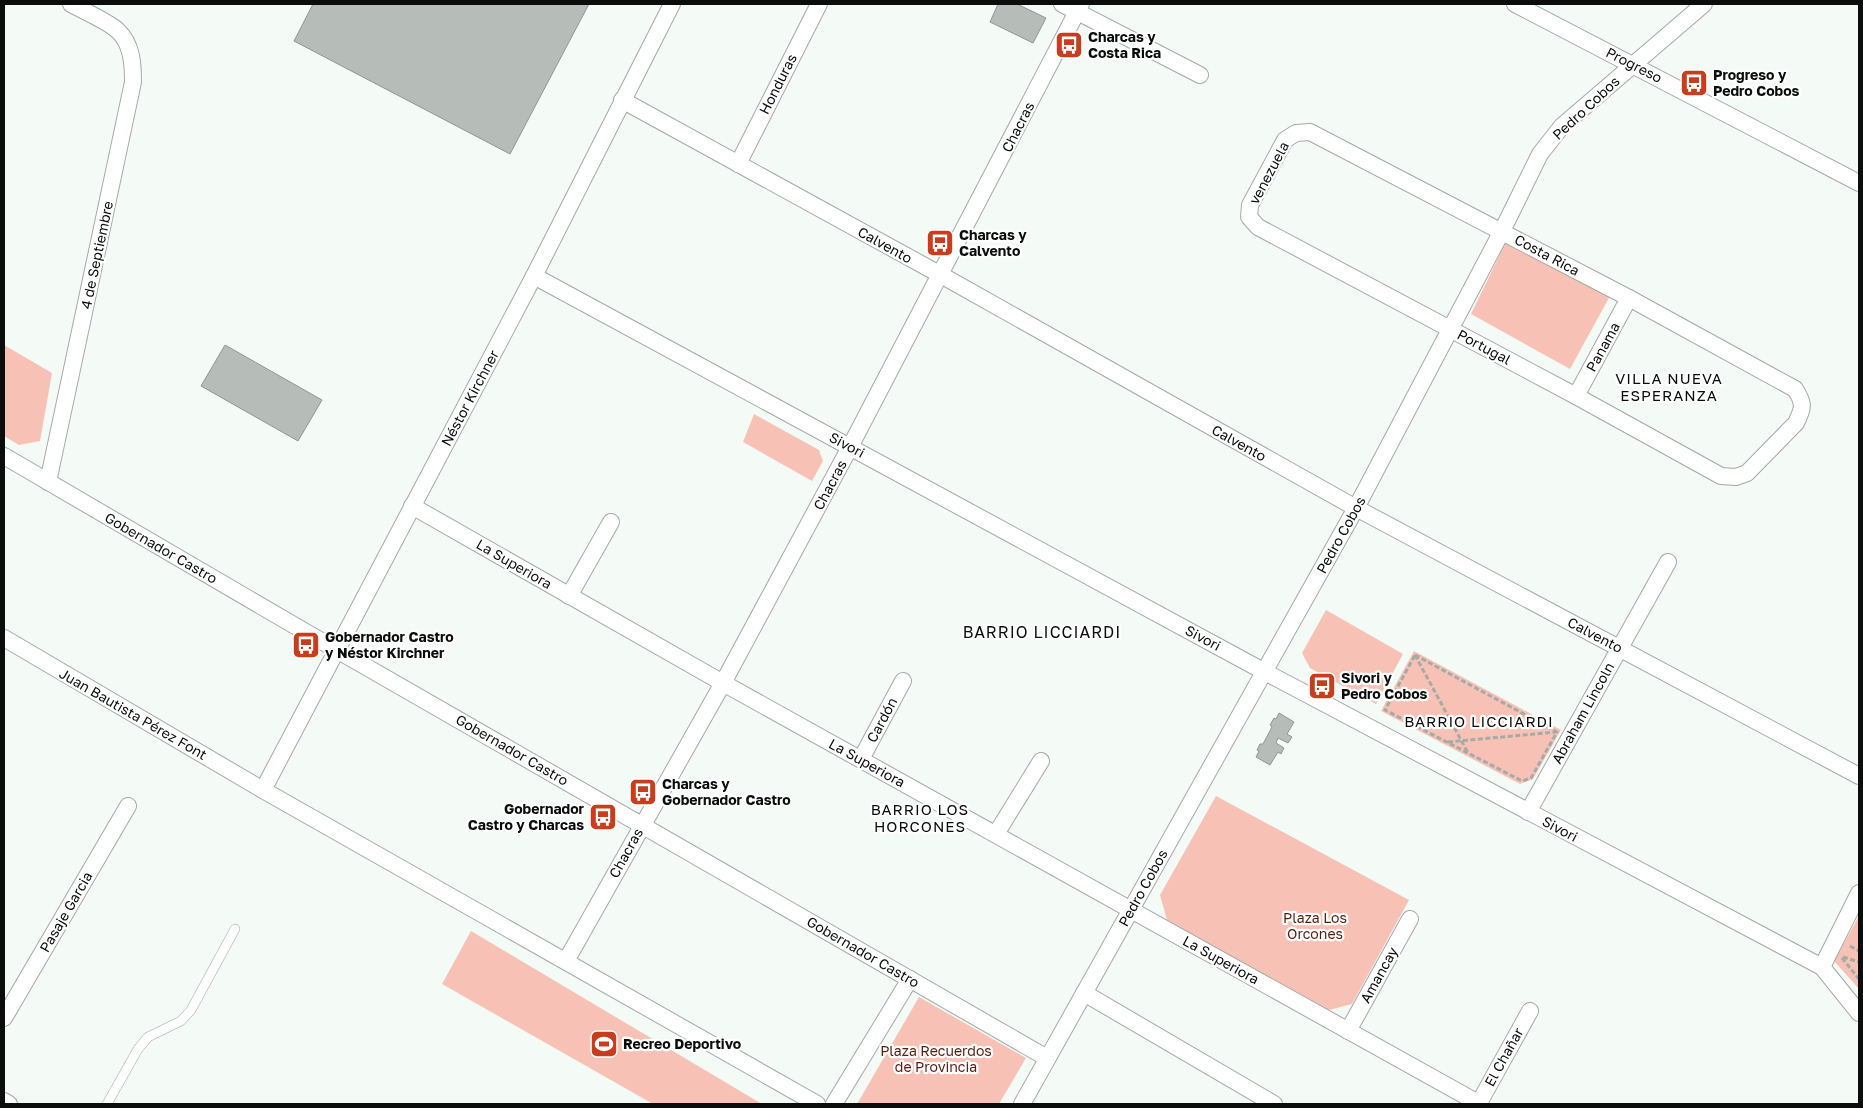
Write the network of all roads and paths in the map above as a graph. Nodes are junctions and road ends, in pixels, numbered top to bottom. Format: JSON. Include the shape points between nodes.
{"nodes":[{"id":1,"x":71,"y":4,"type":"edge"},
{"id":2,"x":672,"y":4,"type":"edge"},
{"id":3,"x":818,"y":4,"type":"edge"},
{"id":4,"x":1062,"y":4,"type":"edge"},
{"id":5,"x":1515,"y":4,"type":"edge"},
{"id":6,"x":1704,"y":4,"type":"edge"},
{"id":7,"x":1080,"y":8,"type":"edge"},
{"id":8,"x":1633,"y":65,"type":"junction"},
{"id":9,"x":1200,"y":75,"type":"dead end"},
{"id":10,"x":622,"y":100,"type":"junction"},
{"id":11,"x":1296,"y":133,"type":"joint"},
{"id":12,"x":738,"y":164,"type":"junction"},
{"id":13,"x":1859,"y":183,"type":"edge"},
{"id":14,"x":1249,"y":218,"type":"joint"},
{"id":15,"x":1502,"y":231,"type":"junction"},
{"id":16,"x":534,"y":276,"type":"junction"},
{"id":17,"x":941,"y":276,"type":"junction"},
{"id":18,"x":1630,"y":298,"type":"junction"},
{"id":19,"x":1449,"y":329,"type":"junction"},
{"id":20,"x":1576,"y":396,"type":"junction"},
{"id":21,"x":850,"y":447,"type":"junction"},
{"id":22,"x":4,"y":456,"type":"edge"},
{"id":23,"x":1721,"y":476,"type":"joint"},
{"id":24,"x":48,"y":482,"type":"junction"},
{"id":25,"x":412,"y":506,"type":"junction"},
{"id":26,"x":1356,"y":508,"type":"junction"},
{"id":27,"x":611,"y":522,"type":"dead end"},
{"id":28,"x":1668,"y":562,"type":"dead end"},
{"id":29,"x":569,"y":596,"type":"junction"},
{"id":30,"x":4,"y":638,"type":"edge"},
{"id":31,"x":1620,"y":648,"type":"junction"},
{"id":32,"x":336,"y":650,"type":"junction"},
{"id":33,"x":1415,"y":655,"type":"junction"},
{"id":34,"x":1265,"y":672,"type":"junction"},
{"id":35,"x":903,"y":681,"type":"dead end"},
{"id":36,"x":723,"y":683,"type":"junction"},
{"id":37,"x":1557,"y":732,"type":"junction"},
{"id":38,"x":1462,"y":741,"type":"junction"},
{"id":39,"x":1447,"y":742,"type":"junction"},
{"id":40,"x":1468,"y":753,"type":"junction"},
{"id":41,"x":861,"y":759,"type":"junction"},
{"id":42,"x":1040,"y":761,"type":"dead end"},
{"id":43,"x":1859,"y":776,"type":"edge"},
{"id":44,"x":263,"y":790,"type":"junction"},
{"id":45,"x":128,"y":806,"type":"dead end"},
{"id":46,"x":1528,"y":812,"type":"junction"},
{"id":47,"x":642,"y":825,"type":"junction"},
{"id":48,"x":996,"y":834,"type":"junction"},
{"id":49,"x":1859,"y":894,"type":"edge"},
{"id":50,"x":1131,"y":910,"type":"junction"},
{"id":51,"x":1410,"y":919,"type":"dead end"},
{"id":52,"x":235,"y":929,"type":"dead end"},
{"id":53,"x":1859,"y":951,"type":"edge"},
{"id":54,"x":1840,"y":957,"type":"junction"},
{"id":55,"x":566,"y":961,"type":"junction"},
{"id":56,"x":1859,"y":962,"type":"edge"},
{"id":57,"x":1822,"y":967,"type":"junction"},
{"id":58,"x":910,"y":979,"type":"junction"},
{"id":59,"x":1859,"y":979,"type":"edge"},
{"id":60,"x":1084,"y":993,"type":"junction"},
{"id":61,"x":1530,"y":1011,"type":"dead end"},
{"id":62,"x":1859,"y":1013,"type":"edge"},
{"id":63,"x":4,"y":1018,"type":"edge"},
{"id":64,"x":1348,"y":1031,"type":"junction"},
{"id":65,"x":1047,"y":1058,"type":"junction"},
{"id":66,"x":4,"y":1101,"type":"edge"},
{"id":67,"x":8,"y":1104,"type":"edge"},
{"id":68,"x":106,"y":1104,"type":"edge"},
{"id":69,"x":817,"y":1104,"type":"edge"},
{"id":70,"x":834,"y":1104,"type":"edge"},
{"id":71,"x":1022,"y":1104,"type":"edge"},
{"id":72,"x":1274,"y":1104,"type":"edge"},
{"id":73,"x":1479,"y":1104,"type":"edge"}],
"edges":[{"from":1,"to":24,"type":"street","name":"4 de Septiembre","via":[[118,30],[130,49],[133,82]]},
{"from":2,"to":10,"type":"street","name":"Néstor Kirchner"},
{"from":3,"to":12,"type":"street","name":"Honduras"},
{"from":4,"to":7,"type":"street"},
{"from":5,"to":8,"type":"street","name":"Progreso"},
{"from":6,"to":8,"type":"street","name":"Pedro Cobos"},
{"from":7,"to":9,"type":"street"},
{"from":7,"to":17,"type":"street","name":"Chacras"},
{"from":8,"to":13,"type":"street","name":"Progreso"},
{"from":8,"to":15,"type":"street","name":"Pedro Cobos","via":[[1562,126],[1540,154]]},
{"from":10,"to":12,"type":"street","name":"Calvento"},
{"from":10,"to":16,"type":"street","name":"Néstor Kirchner"},
{"from":11,"to":14,"type":"street","name":"venezuela","via":[[1285,140],[1250,205]]},
{"from":11,"to":15,"type":"street","name":"Costa Rica","via":[[1310,132]]},
{"from":12,"to":17,"type":"street","name":"Calvento"},
{"from":14,"to":19,"type":"street","name":"Portugal","via":[[1258,227]]},
{"from":15,"to":18,"type":"street","name":"Costa Rica"},
{"from":15,"to":19,"type":"street","name":"Pedro Cobos"},
{"from":16,"to":21,"type":"street","name":"Sivori"},
{"from":16,"to":25,"type":"street","name":"Néstor Kirchner"},
{"from":17,"to":21,"type":"street","name":"Chacras"},
{"from":17,"to":26,"type":"street","name":"Calvento"},
{"from":18,"to":20,"type":"street","name":"Panama"},
{"from":18,"to":23,"type":"street","name":"Costa Rica","via":[[1795,388],[1802,401],[1796,423],[1747,473],[1736,477]]},
{"from":19,"to":20,"type":"street","name":"Portugal"},
{"from":19,"to":26,"type":"street","name":"Pedro Cobos"},
{"from":20,"to":23,"type":"street","name":"Portugal"},
{"from":21,"to":34,"type":"street","name":"Sivori"},
{"from":21,"to":36,"type":"street","name":"Chacras"},
{"from":22,"to":24,"type":"street","name":"Gobernador Castro"},
{"from":24,"to":32,"type":"street","name":"Gobernador Castro"},
{"from":25,"to":29,"type":"street","name":"La Superiora"},
{"from":25,"to":32,"type":"street","name":"Néstor Kirchner"},
{"from":26,"to":31,"type":"street","name":"Calvento"},
{"from":26,"to":34,"type":"street","name":"Pedro Cobos"},
{"from":27,"to":29,"type":"street"},
{"from":28,"to":31,"type":"street","name":"Abraham Lincoln"},
{"from":29,"to":36,"type":"street","name":"La Superiora"},
{"from":30,"to":44,"type":"street","name":"Juan Bautista Pérez Font"},
{"from":31,"to":43,"type":"street","name":"Calvento"},
{"from":31,"to":46,"type":"street","name":"Abraham Lincoln"},
{"from":32,"to":44,"type":"street","name":"Néstor Kirchner"},
{"from":32,"to":47,"type":"street","name":"Gobernador Castro"},
{"from":33,"to":37,"type":"path"},
{"from":33,"to":38,"type":"path"},
{"from":33,"to":39,"type":"path","via":[[1385,710]]},
{"from":34,"to":46,"type":"street","name":"Sivori"},
{"from":34,"to":50,"type":"street","name":"Pedro Cobos"},
{"from":35,"to":41,"type":"street","name":"Cardón"},
{"from":36,"to":41,"type":"street","name":"La Superiora"},
{"from":36,"to":47,"type":"street","name":"Chacras"},
{"from":37,"to":38,"type":"path"},
{"from":37,"to":40,"type":"path","via":[[1531,778],[1522,781]]},
{"from":38,"to":39,"type":"path"},
{"from":38,"to":40,"type":"path"},
{"from":39,"to":40,"type":"path"},
{"from":41,"to":48,"type":"street","name":"La Superiora"},
{"from":42,"to":48,"type":"street"},
{"from":44,"to":55,"type":"street","name":"Juan Bautista Pérez Font"},
{"from":45,"to":63,"type":"street","name":"Pasaje Garcia"},
{"from":46,"to":57,"type":"street","name":"Sivori"},
{"from":47,"to":55,"type":"street","name":"Chacras"},
{"from":47,"to":58,"type":"street","name":"Gobernador Castro"},
{"from":48,"to":50,"type":"street","name":"La Superiora"},
{"from":49,"to":57,"type":"street"},
{"from":50,"to":60,"type":"street","name":"Pedro Cobos"},
{"from":50,"to":64,"type":"street","name":"La Superiora"},
{"from":51,"to":64,"type":"street","name":"Amancay"},
{"from":52,"to":68,"type":"lane","via":[[191,1010],[181,1021],[148,1037]]},
{"from":53,"to":54,"type":"path","via":[[1847,944]]},
{"from":54,"to":56,"type":"path"},
{"from":54,"to":59,"type":"path"},
{"from":55,"to":69,"type":"street","name":"Juan Bautista Pérez Font"},
{"from":57,"to":62,"type":"street","name":"Sivori"},
{"from":58,"to":65,"type":"street","name":"Gobernador Castro"},
{"from":58,"to":70,"type":"street"},
{"from":60,"to":65,"type":"street","name":"Pedro Cobos"},
{"from":60,"to":72,"type":"street"},
{"from":61,"to":73,"type":"street","name":"El Chañar"},
{"from":64,"to":73,"type":"street","name":"La Superiora"},
{"from":65,"to":71,"type":"street","name":"Pedro Cobos"},
{"from":66,"to":67,"type":"street"}]}
